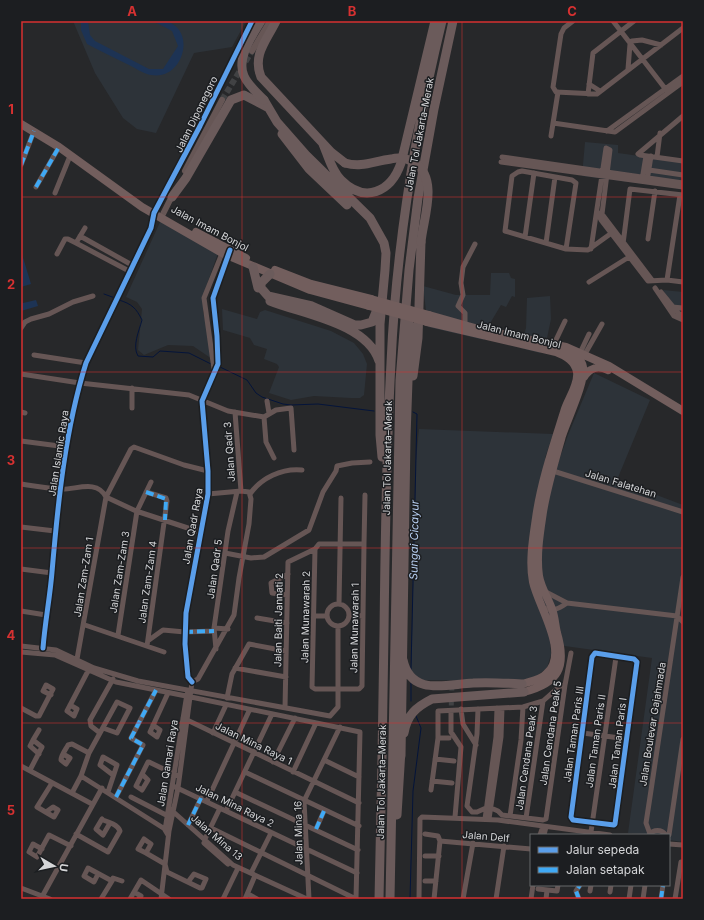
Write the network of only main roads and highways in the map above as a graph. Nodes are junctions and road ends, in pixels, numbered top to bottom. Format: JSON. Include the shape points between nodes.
{"nodes":[{"id":1,"x":260,"y":21,"type":"edge"},
{"id":2,"x":276,"y":21,"type":"edge"},
{"id":3,"x":435,"y":21,"type":"edge"},
{"id":4,"x":442,"y":21,"type":"edge"},
{"id":5,"x":453,"y":21,"type":"edge"},
{"id":6,"x":266,"y":104,"type":"junction"},
{"id":7,"x":277,"y":122,"type":"junction"},
{"id":8,"x":21,"y":124,"type":"edge"},
{"id":9,"x":324,"y":144,"type":"junction"},
{"id":10,"x":172,"y":197,"type":"road end"},
{"id":11,"x":226,"y":251,"type":"junction"},
{"id":12,"x":253,"y":266,"type":"junction"},
{"id":13,"x":409,"y":270,"type":"junction"},
{"id":14,"x":267,"y":273,"type":"junction"},
{"id":15,"x":258,"y":282,"type":"junction"},
{"id":16,"x":370,"y":303,"type":"junction"},
{"id":17,"x":428,"y":318,"type":"junction"},
{"id":18,"x":501,"y":336,"type":"junction"},
{"id":19,"x":381,"y":368,"type":"junction"},
{"id":20,"x":625,"y":377,"type":"junction"},
{"id":21,"x":582,"y":381,"type":"junction"},
{"id":22,"x":683,"y":412,"type":"edge"},
{"id":23,"x":406,"y":437,"type":"junction"},
{"id":24,"x":386,"y":492,"type":"junction"},
{"id":25,"x":540,"y":510,"type":"junction"},
{"id":26,"x":402,"y":649,"type":"junction"},
{"id":27,"x":523,"y":688,"type":"junction"},
{"id":28,"x":401,"y":756,"type":"junction"},
{"id":29,"x":391,"y":862,"type":"junction"},
{"id":30,"x":379,"y":899,"type":"edge"},
{"id":31,"x":390,"y":899,"type":"edge"}],
"edges":[{"from":1,"to":6,"type":"highway","bridge":true,"via":[[246,48],[242,61],[243,75]]},
{"from":2,"to":9,"type":"highway","via":[[260,54],[257,68],[262,77]]},
{"from":3,"to":9,"type":"highway","via":[[401,163],[387,187],[376,192],[363,192],[353,188],[337,175]]},
{"from":4,"to":24,"type":"highway","name":"Jalan Tol Jakarta–Merak","via":[[407,202],[399,266],[391,361]]},
{"from":5,"to":13,"type":"highway","name":"Jalan Tol Jakarta–Merak","via":[[418,198]]},
{"from":6,"to":7,"type":"highway"},
{"from":6,"to":10,"type":"highway","via":[[244,95],[231,100],[186,178]]},
{"from":7,"to":14,"type":"highway","via":[[284,139],[296,155],[369,226],[379,241],[382,272],[374,318],[368,324],[355,325],[312,306],[268,296],[261,288]]},
{"from":7,"to":19,"type":"highway","via":[[306,155],[370,218],[381,236],[386,253],[380,324]]},
{"from":8,"to":11,"type":"main road","name":"Jalan Imam Bonjol","via":[[93,170],[100,178]]},
{"from":9,"to":23,"type":"highway","bridge":true,"via":[[337,158],[359,166],[398,158],[411,161],[418,166],[428,185],[422,242],[418,338]]},
{"from":11,"to":12,"type":"main road","name":"Jalan Imam Bonjol"},
{"from":11,"to":16,"type":"main road","name":"Jalan Imam Bonjol","via":[[311,284]]},
{"from":12,"to":14,"type":"main road","name":"Jalan Imam Bonjol"},
{"from":12,"to":15,"type":"highway"},
{"from":13,"to":23,"type":"highway"},
{"from":13,"to":29,"type":"highway","name":"Jalan Tol Jakarta–Merak","via":[[400,380]]},
{"from":14,"to":15,"type":"highway"},
{"from":14,"to":16,"type":"main road","name":"Jalan Imam Bonjol","via":[[310,290]]},
{"from":15,"to":19,"type":"highway","via":[[258,291],[264,299],[336,324],[361,337],[372,349]]},
{"from":16,"to":17,"type":"main road","name":"Jalan Imam Bonjol","bridge":true},
{"from":17,"to":18,"type":"main road","name":"Jalan Imam Bonjol"},
{"from":17,"to":18,"type":"main road","name":"Jalan Imam Bonjol","via":[[466,325]]},
{"from":18,"to":20,"type":"main road","name":"Jalan Imam Bonjol","via":[[554,344],[582,353]]},
{"from":18,"to":21,"type":"main road","via":[[578,356],[583,367]]},
{"from":18,"to":25,"type":"main road","name":"Jalan Imam Bonjol","via":[[564,355],[573,362],[577,374],[546,470]]},
{"from":19,"to":24,"type":"highway","via":[[380,435]]},
{"from":20,"to":21,"type":"main road","via":[[598,367],[587,371]]},
{"from":20,"to":22,"type":"main road","name":"Jalan Imam Bonjol"},
{"from":21,"to":25,"type":"main road","name":"Jalan Imam Bonjol"},
{"from":23,"to":26,"type":"highway"},
{"from":24,"to":30,"type":"highway","name":"Jalan Tol Jakarta–Merak"},
{"from":25,"to":27,"type":"main road","name":"Jalan Imam Bonjol","via":[[532,551],[532,575],[555,643],[556,659],[548,673]]},
{"from":25,"to":27,"type":"main road","name":"Jalan Imam Bonjol","via":[[539,575],[543,591],[553,611],[562,649],[560,668],[556,675],[545,685]]},
{"from":26,"to":27,"type":"highway","via":[[410,676],[426,685],[439,687],[492,682]]},
{"from":26,"to":28,"type":"highway"},
{"from":27,"to":28,"type":"highway","via":[[442,697],[419,705],[411,712],[405,726]]},
{"from":28,"to":29,"type":"highway","via":[[400,793]]},
{"from":29,"to":31,"type":"highway","name":"Jalan Tol Jakarta–Merak"}]}
